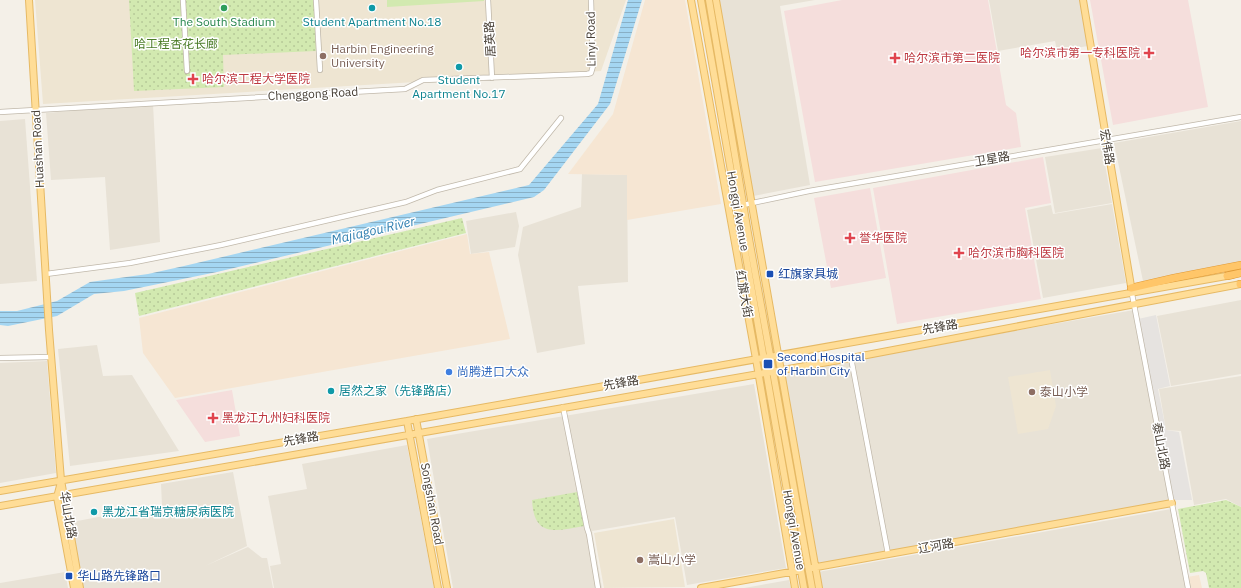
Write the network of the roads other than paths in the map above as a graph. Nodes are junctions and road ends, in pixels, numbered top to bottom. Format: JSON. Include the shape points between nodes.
{"nodes":[{"id":1,"x":29,"y":0,"type":"edge"},
{"id":2,"x":183,"y":0,"type":"edge"},
{"id":3,"x":316,"y":0,"type":"edge"},
{"id":4,"x":488,"y":0,"type":"edge"},
{"id":5,"x":591,"y":0,"type":"edge"},
{"id":6,"x":692,"y":0,"type":"edge"},
{"id":7,"x":700,"y":0,"type":"edge"},
{"id":8,"x":709,"y":0,"type":"edge"},
{"id":9,"x":716,"y":0,"type":"edge"},
{"id":10,"x":1082,"y":0,"type":"edge"},
{"id":11,"x":320,"y":70,"type":"dead end"},
{"id":12,"x":187,"y":71,"type":"dead end"},
{"id":13,"x":587,"y":74,"type":"joint"},
{"id":14,"x":492,"y":78,"type":"junction"},
{"id":15,"x":36,"y":110,"type":"junction"},
{"id":16,"x":0,"y":112,"type":"edge"},
{"id":17,"x":1241,"y":116,"type":"edge"},
{"id":18,"x":561,"y":118,"type":"dead end"},
{"id":19,"x":1105,"y":140,"type":"junction"},
{"id":20,"x":743,"y":204,"type":"junction"},
{"id":21,"x":751,"y":204,"type":"junction"},
{"id":22,"x":1241,"y":266,"type":"edge"},
{"id":23,"x":1241,"y":273,"type":"edge"},
{"id":24,"x":46,"y":274,"type":"junction"},
{"id":25,"x":1227,"y":276,"type":"joint"},
{"id":26,"x":1241,"y":284,"type":"edge"},
{"id":27,"x":1132,"y":291,"type":"junction"},
{"id":28,"x":1134,"y":305,"type":"junction"},
{"id":29,"x":779,"y":355,"type":"junction"},
{"id":30,"x":771,"y":356,"type":"junction"},
{"id":31,"x":51,"y":357,"type":"junction"},
{"id":32,"x":764,"y":357,"type":"junction"},
{"id":33,"x":0,"y":358,"type":"edge"},
{"id":34,"x":851,"y":358,"type":"junction"},
{"id":35,"x":756,"y":359,"type":"junction"},
{"id":36,"x":781,"y":369,"type":"junction"},
{"id":37,"x":773,"y":370,"type":"junction"},
{"id":38,"x":766,"y":371,"type":"junction"},
{"id":39,"x":758,"y":372,"type":"junction"},
{"id":40,"x":563,"y":407,"type":"junction"},
{"id":41,"x":416,"y":419,"type":"junction"},
{"id":42,"x":407,"y":421,"type":"junction"},
{"id":43,"x":419,"y":434,"type":"junction"},
{"id":44,"x":409,"y":435,"type":"junction"},
{"id":45,"x":61,"y":480,"type":"junction"},
{"id":46,"x":0,"y":491,"type":"edge"},
{"id":47,"x":65,"y":495,"type":"junction"},
{"id":48,"x":57,"y":497,"type":"junction"},
{"id":49,"x":1172,"y":505,"type":"junction"},
{"id":50,"x":0,"y":506,"type":"edge"},
{"id":51,"x":888,"y":554,"type":"junction"},
{"id":52,"x":812,"y":570,"type":"junction"},
{"id":53,"x":801,"y":572,"type":"junction"},
{"id":54,"x":793,"y":573,"type":"junction"},
{"id":55,"x":74,"y":588,"type":"edge"},
{"id":56,"x":80,"y":588,"type":"edge"},
{"id":57,"x":438,"y":588,"type":"edge"},
{"id":58,"x":448,"y":588,"type":"edge"},
{"id":59,"x":598,"y":588,"type":"edge"},
{"id":60,"x":701,"y":588,"type":"edge"},
{"id":61,"x":720,"y":588,"type":"edge"},
{"id":62,"x":795,"y":588,"type":"edge"},
{"id":63,"x":804,"y":588,"type":"edge"},
{"id":64,"x":812,"y":588,"type":"edge"},
{"id":65,"x":819,"y":588,"type":"edge"},
{"id":66,"x":1188,"y":588,"type":"edge"}],
"edges":[{"from":1,"to":15,"type":"main road","name":"Huashan Road"},
{"from":2,"to":12,"type":"street"},
{"from":3,"to":11,"type":"street"},
{"from":4,"to":14,"type":"street","name":"居英路"},
{"from":5,"to":13,"type":"street","name":"Linyi Road","via":[[593,66],[591,73]]},
{"from":6,"to":35,"type":"main road","name":"红旗大街"},
{"from":7,"to":32,"type":"main road","name":"Hongqi Avenue"},
{"from":8,"to":20,"type":"main road","name":"Hongqi Avenue"},
{"from":9,"to":21,"type":"main road","name":"红旗大街"},
{"from":10,"to":19,"type":"main road","name":"宏伟路"},
{"from":13,"to":14,"type":"street","name":"Chenggong Road"},
{"from":14,"to":15,"type":"street","name":"Chenggong Road","via":[[423,80],[405,89]]},
{"from":15,"to":16,"type":"street","name":"Chenggong Road"},
{"from":15,"to":24,"type":"main road","name":"Huashan Road"},
{"from":17,"to":19,"type":"street","name":"卫星路"},
{"from":18,"to":24,"type":"street","via":[[520,169],[436,190],[406,202],[221,245],[130,263]]},
{"from":19,"to":21,"type":"street","name":"卫星路","via":[[809,191]]},
{"from":19,"to":27,"type":"main road","name":"宏伟路"},
{"from":20,"to":21,"type":"street","name":"卫星路"},
{"from":20,"to":30,"type":"main road","name":"Hongqi Avenue"},
{"from":21,"to":29,"type":"main road","name":"红旗大街"},
{"from":22,"to":27,"type":"highway","via":[[1174,278]]},
{"from":23,"to":25,"type":"highway"},
{"from":24,"to":31,"type":"main road","name":"Huashan Road"},
{"from":25,"to":27,"type":"main road","name":"先锋路"},
{"from":26,"to":28,"type":"main road","name":"先锋路"},
{"from":27,"to":28,"type":"street","name":"泰山北路"},
{"from":27,"to":29,"type":"main road","name":"先锋路"},
{"from":28,"to":34,"type":"main road","name":"先锋路"},
{"from":28,"to":49,"type":"street","name":"泰山北路"},
{"from":29,"to":30,"type":"main road","name":"先锋路"},
{"from":29,"to":36,"type":"main road","name":"红旗大街"},
{"from":30,"to":32,"type":"main road","name":"先锋路"},
{"from":30,"to":37,"type":"main road","name":"Hongqi Avenue"},
{"from":31,"to":33,"type":"street"},
{"from":31,"to":45,"type":"main road","name":"Huashan Road"},
{"from":32,"to":35,"type":"main road","name":"先锋路"},
{"from":32,"to":38,"type":"main road","name":"Hongqi Avenue"},
{"from":34,"to":36,"type":"main road","name":"先锋路"},
{"from":34,"to":51,"type":"street"},
{"from":35,"to":39,"type":"main road","name":"红旗大街"},
{"from":35,"to":41,"type":"main road","name":"先锋路"},
{"from":36,"to":37,"type":"main road","name":"先锋路"},
{"from":36,"to":52,"type":"main road","name":"红旗大街"},
{"from":37,"to":38,"type":"main road","name":"先锋路"},
{"from":37,"to":52,"type":"main road","name":"Hongqi Avenue"},
{"from":38,"to":39,"type":"main road","name":"先锋路"},
{"from":38,"to":53,"type":"main road","name":"Hongqi Avenue"},
{"from":39,"to":40,"type":"main road","name":"先锋路"},
{"from":39,"to":54,"type":"main road","name":"红旗大街"},
{"from":40,"to":43,"type":"main road","name":"先锋路"},
{"from":40,"to":59,"type":"street"},
{"from":41,"to":42,"type":"main road","name":"先锋路"},
{"from":41,"to":43,"type":"main road","name":"Songshan Road"},
{"from":42,"to":44,"type":"main road"},
{"from":42,"to":45,"type":"main road","name":"先锋路"},
{"from":43,"to":44,"type":"main road","name":"先锋路"},
{"from":43,"to":58,"type":"main road","name":"Songshan Road"},
{"from":44,"to":47,"type":"main road","name":"先锋路"},
{"from":44,"to":57,"type":"main road"},
{"from":45,"to":46,"type":"main road","name":"先锋路"},
{"from":45,"to":47,"type":"main road","name":"华山北路"},
{"from":45,"to":48,"type":"main road","name":"华山北路"},
{"from":47,"to":48,"type":"main road","name":"先锋路"},
{"from":47,"to":56,"type":"main road","name":"华山北路"},
{"from":48,"to":50,"type":"main road","name":"先锋路"},
{"from":48,"to":55,"type":"main road","name":"华山北路"},
{"from":49,"to":51,"type":"main road","name":"辽河路"},
{"from":49,"to":52,"type":"main road","name":"辽河路"},
{"from":49,"to":66,"type":"street","name":"泰山北路"},
{"from":51,"to":52,"type":"main road","name":"辽河路"},
{"from":52,"to":53,"type":"main road","name":"辽河路"},
{"from":52,"to":64,"type":"main road","name":"Hongqi Avenue"},
{"from":52,"to":65,"type":"main road","name":"红旗大街"},
{"from":53,"to":54,"type":"main road","name":"辽河路"},
{"from":53,"to":63,"type":"main road","name":"Hongqi Avenue"},
{"from":54,"to":60,"type":"main road","name":"辽河路"},
{"from":54,"to":61,"type":"main road","name":"辽河路"},
{"from":54,"to":62,"type":"main road","name":"红旗大街"}]}
